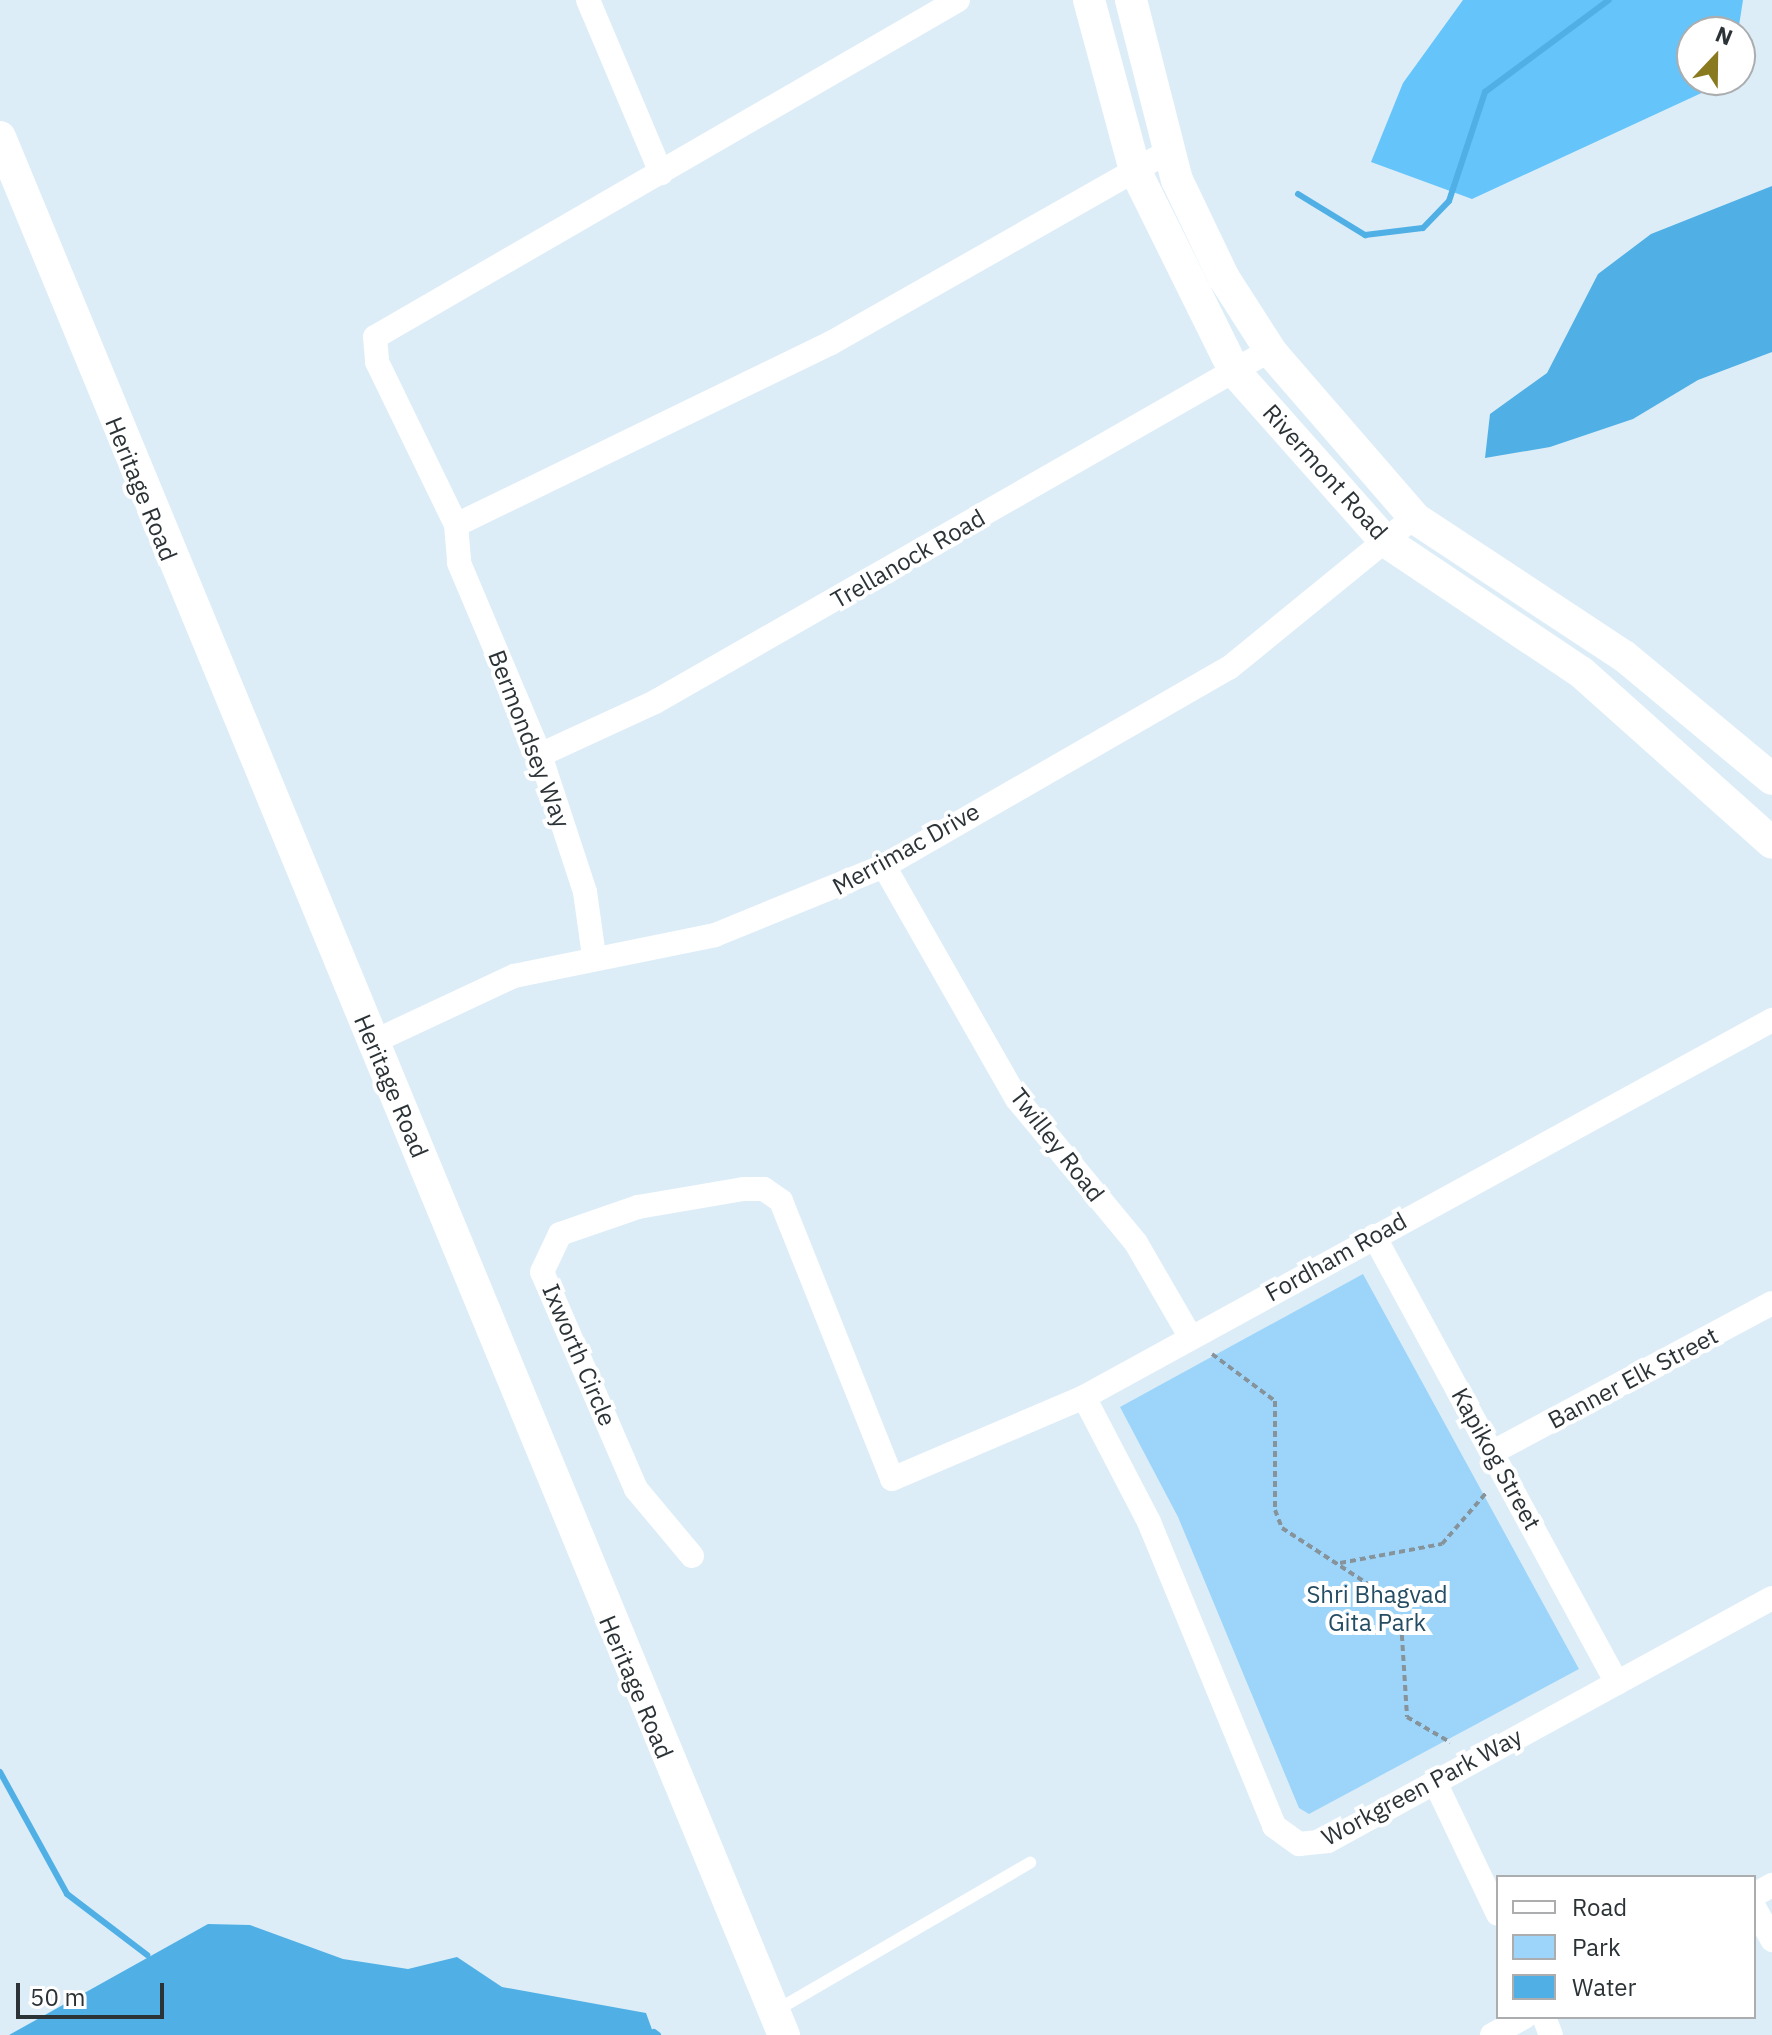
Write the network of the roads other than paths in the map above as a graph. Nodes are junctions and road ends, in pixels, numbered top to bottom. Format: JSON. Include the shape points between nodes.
{"nodes":[{"id":1,"x":588,"y":0,"type":"edge"},
{"id":2,"x":958,"y":0,"type":"edge"},
{"id":3,"x":1089,"y":0,"type":"edge"},
{"id":4,"x":1131,"y":0,"type":"edge"},
{"id":5,"x":0,"y":137,"type":"edge"},
{"id":6,"x":1167,"y":152,"type":"junction"},
{"id":7,"x":1135,"y":170,"type":"junction"},
{"id":8,"x":661,"y":173,"type":"junction"},
{"id":9,"x":1270,"y":350,"type":"junction"},
{"id":10,"x":1235,"y":372,"type":"junction"},
{"id":11,"x":1414,"y":517,"type":"junction"},
{"id":12,"x":456,"y":525,"type":"junction"},
{"id":13,"x":1385,"y":541,"type":"junction"},
{"id":14,"x":540,"y":755,"type":"junction"},
{"id":15,"x":1772,"y":779,"type":"edge"},
{"id":16,"x":1772,"y":843,"type":"edge"},
{"id":17,"x":884,"y":866,"type":"junction"},
{"id":18,"x":594,"y":956,"type":"junction"},
{"id":19,"x":1772,"y":1020,"type":"edge"},
{"id":20,"x":373,"y":1042,"type":"junction"},
{"id":21,"x":1374,"y":1236,"type":"junction"},
{"id":22,"x":1772,"y":1303,"type":"edge"},
{"id":23,"x":1190,"y":1336,"type":"junction"},
{"id":24,"x":1084,"y":1397,"type":"junction"},
{"id":25,"x":1493,"y":1452,"type":"junction"},
{"id":26,"x":892,"y":1479,"type":"joint"},
{"id":27,"x":692,"y":1556,"type":"dead end"},
{"id":28,"x":1772,"y":1598,"type":"edge"},
{"id":29,"x":1617,"y":1683,"type":"junction"},
{"id":30,"x":1435,"y":1782,"type":"junction"},
{"id":31,"x":1030,"y":1863,"type":"dead end"},
{"id":32,"x":1496,"y":1910,"type":"edge"},
{"id":33,"x":1756,"y":1911,"type":"edge"},
{"id":34,"x":1772,"y":1940,"type":"edge"},
{"id":35,"x":1520,"y":2019,"type":"edge"},
{"id":36,"x":779,"y":2023,"type":"edge"},
{"id":37,"x":1492,"y":2035,"type":"edge"}],
"edges":[{"from":1,"to":8,"type":"street"},
{"from":2,"to":8,"type":"street"},
{"from":3,"to":7,"type":"street","name":"Rivermont Road"},
{"from":4,"to":6,"type":"street","name":"Rivermont Road"},
{"from":5,"to":20,"type":"street","name":"Heritage Road"},
{"from":6,"to":7,"type":"street"},
{"from":6,"to":9,"type":"street","name":"Rivermont Road","via":[[1224,278]]},
{"from":7,"to":10,"type":"street","name":"Rivermont Road","via":[[1174,260]]},
{"from":7,"to":12,"type":"street","via":[[831,343]]},
{"from":8,"to":12,"type":"street","via":[[375,337],[377,362]]},
{"from":9,"to":10,"type":"street","name":"Trellanock Road"},
{"from":9,"to":11,"type":"street","name":"Rivermont Road"},
{"from":10,"to":13,"type":"street","name":"Rivermont Road"},
{"from":10,"to":14,"type":"street","name":"Trellanock Road","via":[[655,702]]},
{"from":11,"to":13,"type":"street","name":"Merrimac Drive"},
{"from":11,"to":15,"type":"street","name":"Rivermont Road","via":[[1624,656]]},
{"from":12,"to":14,"type":"street","name":"Bermondsey Way","via":[[459,563]]},
{"from":13,"to":16,"type":"street","name":"Rivermont Road","via":[[1581,672]]},
{"from":13,"to":17,"type":"street","name":"Merrimac Drive","via":[[1229,668]]},
{"from":14,"to":18,"type":"street","name":"Bermondsey Way","via":[[585,892]]},
{"from":17,"to":18,"type":"street","name":"Merrimac Drive","via":[[765,920]]},
{"from":17,"to":23,"type":"street","name":"Twilley Road","via":[[1017,1099],[1136,1243]]},
{"from":18,"to":20,"type":"street","name":"Merrimac Drive","via":[[514,976]]},
{"from":19,"to":21,"type":"street","name":"Fordham Road"},
{"from":20,"to":36,"type":"street","name":"Heritage Road"},
{"from":21,"to":23,"type":"street","name":"Fordham Road"},
{"from":21,"to":25,"type":"street","name":"Kapikog Street"},
{"from":22,"to":25,"type":"street","name":"Banner Elk Street"},
{"from":23,"to":24,"type":"street","name":"Fordham Road"},
{"from":24,"to":26,"type":"street","name":"Fordham Road"},
{"from":24,"to":30,"type":"street","name":"Workgreen Park Way","via":[[1149,1522],[1280,1832],[1299,1844],[1328,1841]]},
{"from":25,"to":29,"type":"street","name":"Kapikog Street"},
{"from":26,"to":27,"type":"street","name":"Ixworth Circle","via":[[781,1201],[764,1189],[743,1189],[584,1222],[560,1234],[542,1272],[636,1489]]},
{"from":28,"to":29,"type":"street","name":"Workgreen Park Way"},
{"from":29,"to":30,"type":"street","name":"Workgreen Park Way"},
{"from":30,"to":32,"type":"street"},
{"from":31,"to":36,"type":"lane"},
{"from":33,"to":34,"type":"street"},
{"from":35,"to":37,"type":"street"}]}
